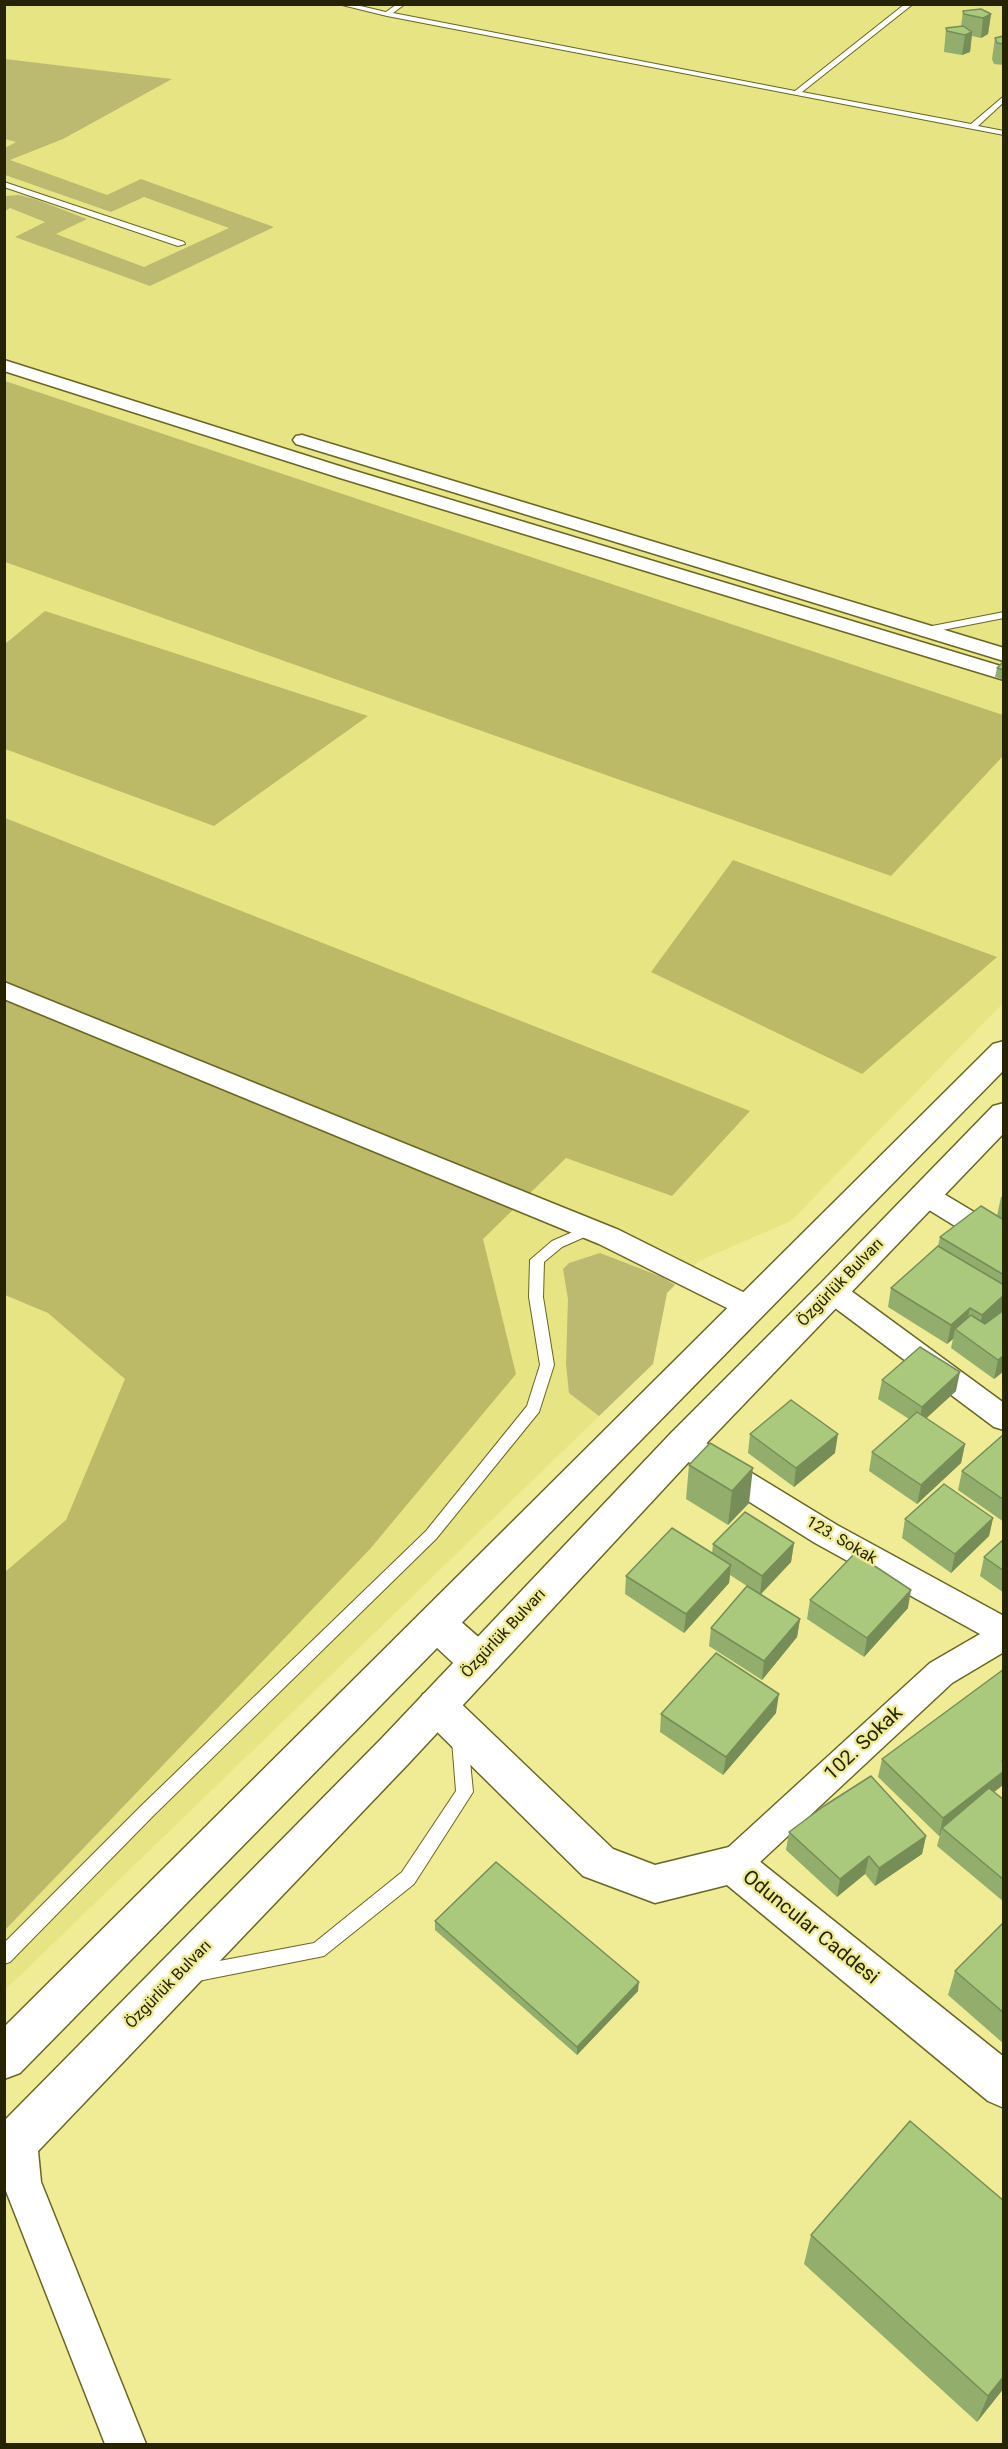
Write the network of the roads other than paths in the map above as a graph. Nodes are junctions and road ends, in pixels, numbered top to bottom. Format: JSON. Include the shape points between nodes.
{"nodes":[{"id":1,"x":341,"y":4,"type":"edge"},
{"id":2,"x":402,"y":4,"type":"edge"},
{"id":3,"x":909,"y":4,"type":"edge"},
{"id":4,"x":387,"y":14,"type":"junction"},
{"id":5,"x":796,"y":93,"type":"junction"},
{"id":6,"x":1004,"y":98,"type":"edge"},
{"id":7,"x":972,"y":127,"type":"junction"},
{"id":8,"x":1004,"y":133,"type":"edge"},
{"id":9,"x":5,"y":184,"type":"edge"},
{"id":10,"x":180,"y":244,"type":"dead end"},
{"id":11,"x":4,"y":350,"type":"edge"},
{"id":12,"x":4,"y":365,"type":"edge"},
{"id":13,"x":1004,"y":615,"type":"edge"},
{"id":14,"x":927,"y":630,"type":"junction"},
{"id":15,"x":1004,"y":655,"type":"edge"},
{"id":16,"x":1004,"y":674,"type":"edge"},
{"id":17,"x":4,"y":990,"type":"edge"},
{"id":18,"x":1004,"y":1051,"type":"edge"},
{"id":19,"x":1001,"y":1119,"type":"edge"},
{"id":20,"x":925,"y":1195,"type":"junction"},
{"id":21,"x":591,"y":1230,"type":"junction"},
{"id":22,"x":1004,"y":1243,"type":"edge"},
{"id":23,"x":833,"y":1292,"type":"junction"},
{"id":24,"x":749,"y":1307,"type":"junction"},
{"id":25,"x":1004,"y":1419,"type":"edge"},
{"id":26,"x":685,"y":1442,"type":"junction"},
{"id":27,"x":436,"y":1623,"type":"junction"},
{"id":28,"x":1004,"y":1632,"type":"edge"},
{"id":29,"x":1004,"y":1636,"type":"edge"},
{"id":30,"x":478,"y":1661,"type":"junction"},
{"id":31,"x":448,"y":1716,"type":"junction"},
{"id":32,"x":733,"y":1865,"type":"junction"},
{"id":33,"x":4,"y":1956,"type":"edge"},
{"id":34,"x":177,"y":1977,"type":"junction"},
{"id":35,"x":4,"y":2058,"type":"edge"},
{"id":36,"x":1004,"y":2085,"type":"edge"},
{"id":37,"x":11,"y":2148,"type":"edge"},
{"id":38,"x":126,"y":2445,"type":"edge"}],
"edges":[{"from":1,"to":4,"type":"lane"},
{"from":2,"to":4,"type":"lane"},
{"from":3,"to":5,"type":"lane"},
{"from":4,"to":5,"type":"lane"},
{"from":5,"to":7,"type":"lane"},
{"from":6,"to":7,"type":"lane"},
{"from":7,"to":8,"type":"lane"},
{"from":9,"to":10,"type":"lane"},
{"from":11,"to":14,"type":"street"},
{"from":12,"to":16,"type":"street","via":[[346,474]]},
{"from":13,"to":14,"type":"lane"},
{"from":14,"to":15,"type":"street"},
{"from":17,"to":21,"type":"street"},
{"from":18,"to":24,"type":"main road"},
{"from":19,"to":20,"type":"main road","name":"Özgürlük Bulvarı"},
{"from":20,"to":22,"type":"street"},
{"from":20,"to":23,"type":"main road","name":"Özgürlük Bulvarı"},
{"from":21,"to":24,"type":"street"},
{"from":21,"to":33,"type":"lane","via":[[557,1245],[537,1260],[536,1297],[547,1365],[534,1408],[527,1418],[431,1534]]},
{"from":23,"to":25,"type":"street"},
{"from":23,"to":26,"type":"main road","name":"Özgürlük Bulvarı"},
{"from":24,"to":27,"type":"main road"},
{"from":26,"to":28,"type":"street","name":"123. Sokak","via":[[708,1461],[826,1534]]},
{"from":26,"to":30,"type":"main road","name":"Özgürlük Bulvarı"},
{"from":27,"to":30,"type":"main road"},
{"from":27,"to":35,"type":"main road"},
{"from":29,"to":32,"type":"street","name":"102. Sokak","via":[[941,1673]]},
{"from":30,"to":31,"type":"main road","name":"Özgürlük Bulvarı"},
{"from":31,"to":32,"type":"main road","name":"Oduncular Caddesi","via":[[598,1863],[655,1884]]},
{"from":31,"to":34,"type":"main road","name":"Özgürlük Bulvarı"},
{"from":31,"to":34,"type":"lane","via":[[465,1792],[408,1878],[318,1950]]},
{"from":32,"to":36,"type":"main road","name":"Oduncular Caddesi"},
{"from":34,"to":37,"type":"main road","name":"Özgürlük Bulvarı"},
{"from":37,"to":38,"type":"street"}]}
